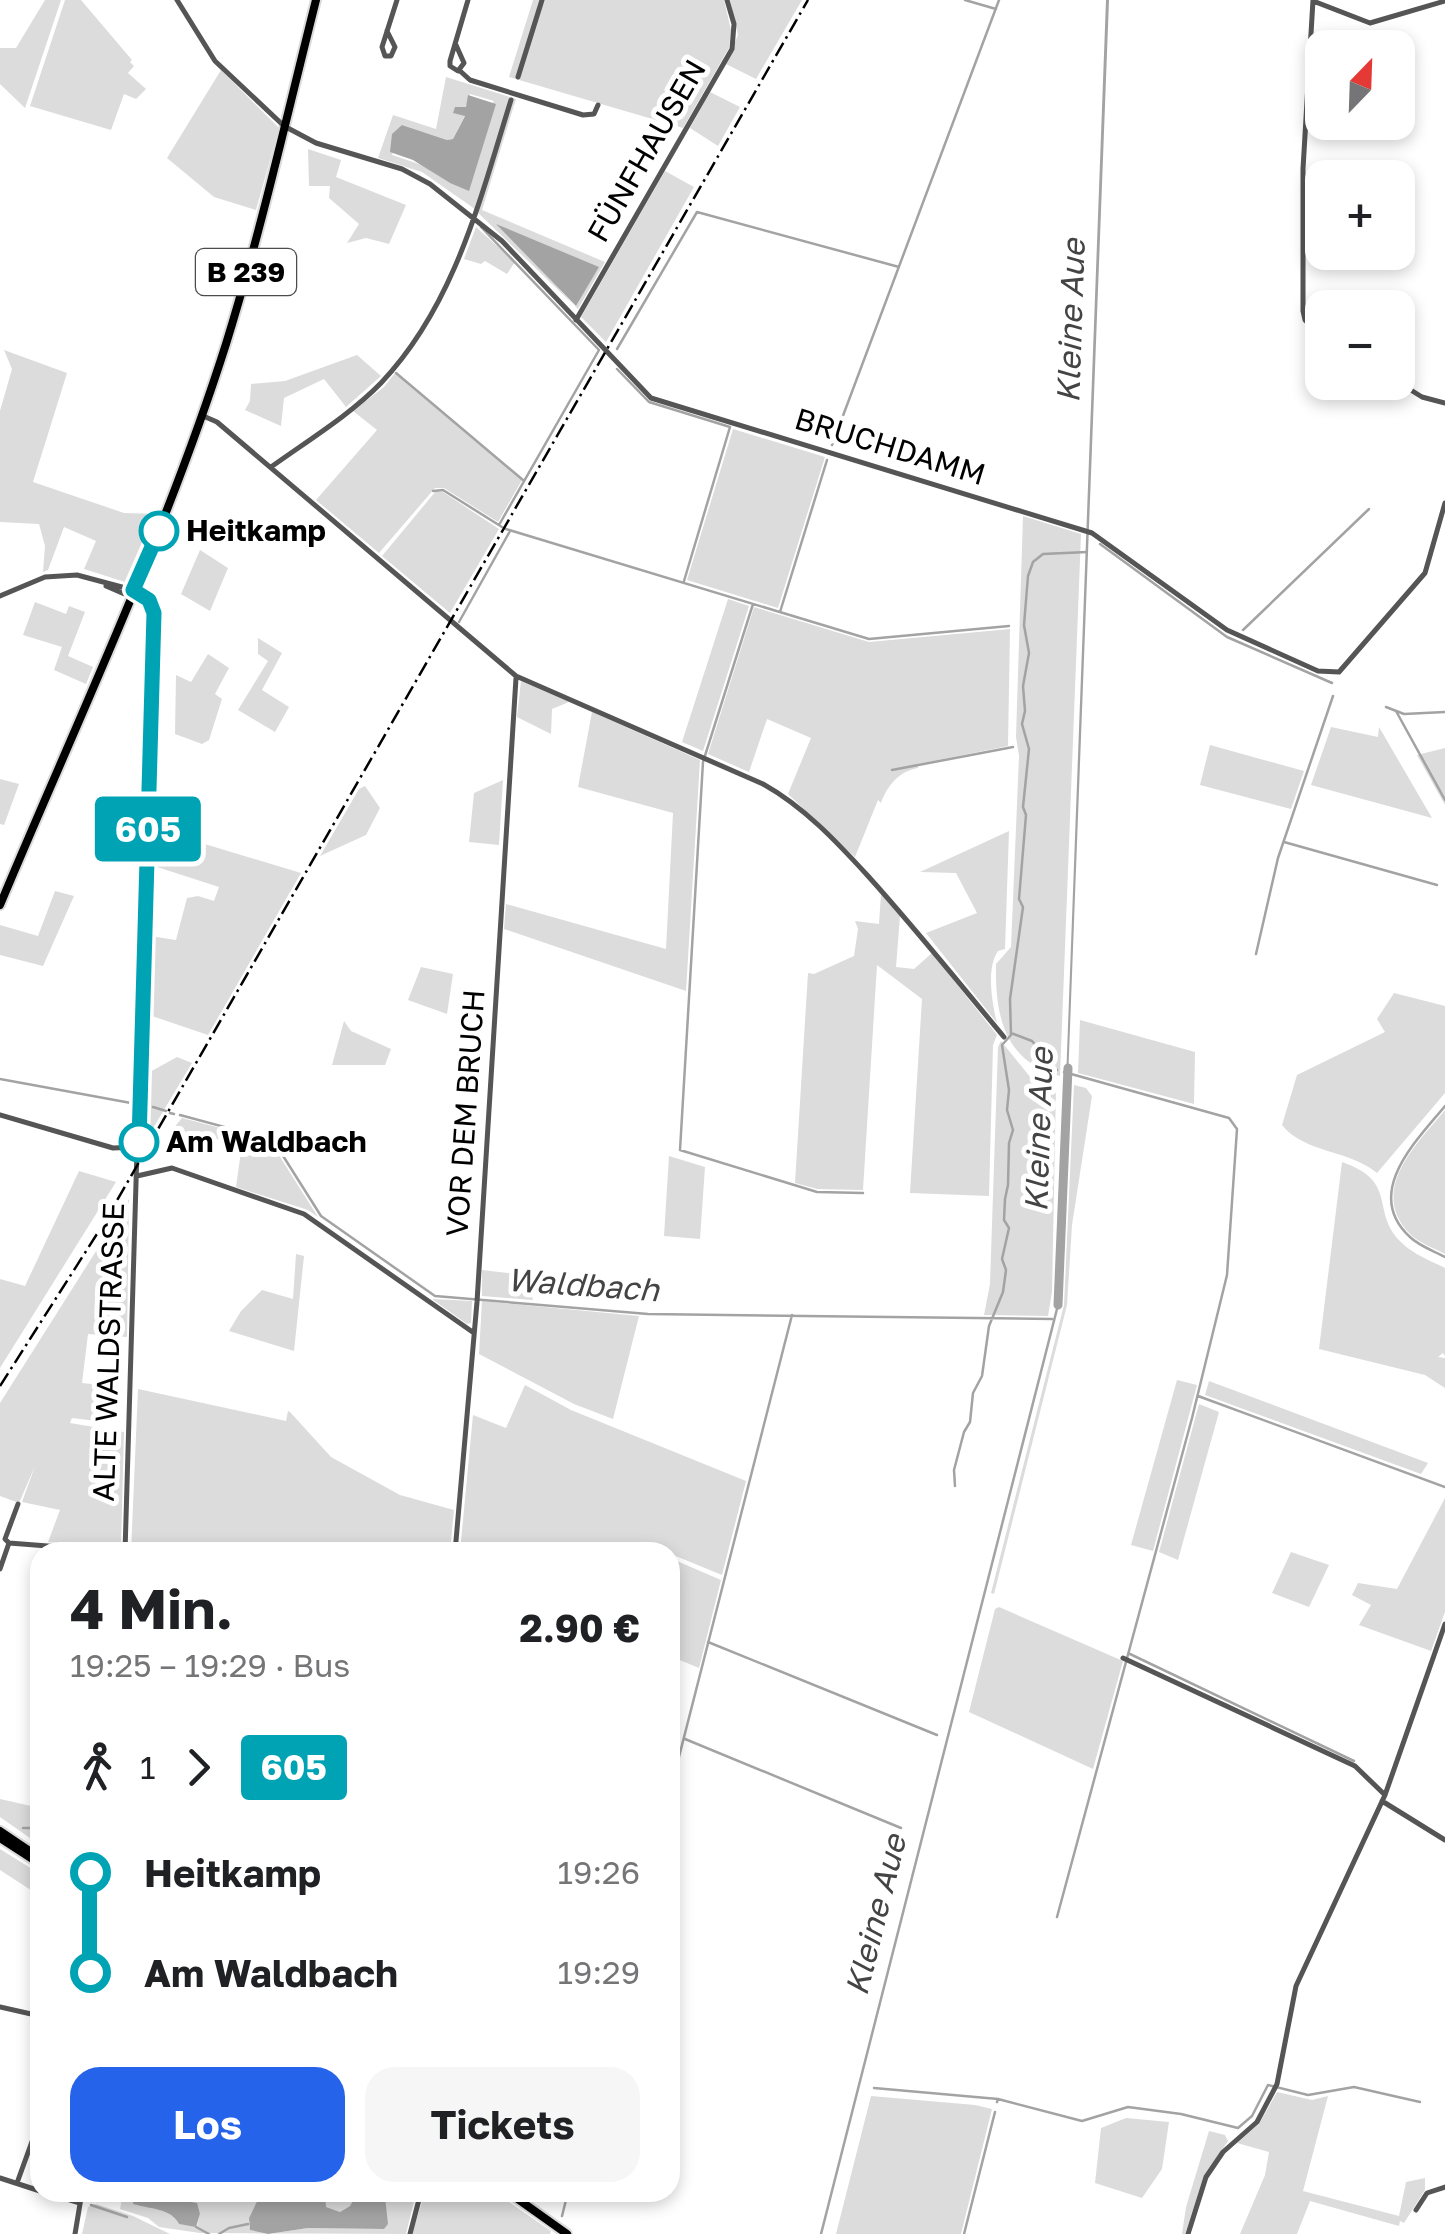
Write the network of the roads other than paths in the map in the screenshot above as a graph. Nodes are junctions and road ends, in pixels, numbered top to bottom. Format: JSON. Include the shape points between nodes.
{"nodes":[{"id":1,"x":177,"y":0,"type":"edge"},
{"id":2,"x":316,"y":0,"type":"edge"},
{"id":3,"x":396,"y":0,"type":"edge"},
{"id":4,"x":468,"y":0,"type":"edge"},
{"id":5,"x":542,"y":0,"type":"edge"},
{"id":6,"x":727,"y":0,"type":"edge"},
{"id":7,"x":1313,"y":0,"type":"edge"},
{"id":8,"x":1445,"y":1,"type":"edge"},
{"id":9,"x":387,"y":31,"type":"dead end"},
{"id":10,"x":456,"y":45,"type":"junction"},
{"id":11,"x":459,"y":70,"type":"junction"},
{"id":12,"x":518,"y":77,"type":"dead end"},
{"id":13,"x":512,"y":100,"type":"dead end"},
{"id":14,"x":598,"y":105,"type":"dead end"},
{"id":15,"x":284,"y":126,"type":"junction"},
{"id":16,"x":475,"y":217,"type":"junction"},
{"id":17,"x":1305,"y":315,"type":"edge"},
{"id":18,"x":576,"y":320,"type":"junction"},
{"id":19,"x":1415,"y":393,"type":"edge"},
{"id":20,"x":1445,"y":403,"type":"edge"},
{"id":21,"x":201,"y":416,"type":"junction"},
{"id":22,"x":271,"y":467,"type":"junction"},
{"id":23,"x":1445,"y":503,"type":"edge"},
{"id":24,"x":132,"y":594,"type":"junction"},
{"id":25,"x":0,"y":596,"type":"edge"},
{"id":26,"x":516,"y":676,"type":"junction"},
{"id":27,"x":0,"y":905,"type":"edge"},
{"id":28,"x":1004,"y":1038,"type":"dead end"},
{"id":29,"x":0,"y":1115,"type":"edge"},
{"id":30,"x":138,"y":1146,"type":"junction"},
{"id":31,"x":138,"y":1176,"type":"junction"},
{"id":32,"x":474,"y":1333,"type":"junction"},
{"id":33,"x":18,"y":1504,"type":"dead end"},
{"id":34,"x":125,"y":1542,"type":"edge"},
{"id":35,"x":456,"y":1542,"type":"edge"},
{"id":36,"x":10,"y":1543,"type":"junction"},
{"id":37,"x":30,"y":1545,"type":"edge"},
{"id":38,"x":0,"y":1569,"type":"edge"},
{"id":39,"x":1445,"y":1624,"type":"edge"},
{"id":40,"x":1126,"y":1659,"type":"dead end"},
{"id":41,"x":1383,"y":1798,"type":"junction"},
{"id":42,"x":0,"y":1834,"type":"edge"},
{"id":43,"x":1445,"y":1840,"type":"edge"},
{"id":44,"x":30,"y":1854,"type":"edge"},
{"id":45,"x":0,"y":2006,"type":"edge"},
{"id":46,"x":30,"y":2014,"type":"edge"},
{"id":47,"x":30,"y":2147,"type":"edge"},
{"id":48,"x":0,"y":2178,"type":"edge"},
{"id":49,"x":17,"y":2183,"type":"junction"},
{"id":50,"x":1445,"y":2187,"type":"edge"},
{"id":51,"x":30,"y":2188,"type":"edge"},
{"id":52,"x":80,"y":2202,"type":"edge"},
{"id":53,"x":418,"y":2202,"type":"edge"},
{"id":54,"x":522,"y":2202,"type":"edge"},
{"id":55,"x":1416,"y":2210,"type":"dead end"},
{"id":56,"x":75,"y":2234,"type":"edge"},
{"id":57,"x":410,"y":2234,"type":"edge"},
{"id":58,"x":567,"y":2234,"type":"edge"},
{"id":59,"x":1188,"y":2234,"type":"edge"}],
"edges":[{"from":1,"to":15,"type":"street","name":"BRUCHDAMM","via":[[216,61]]},
{"from":2,"to":15,"type":"main road","number":"B 239"},
{"from":3,"to":9,"type":"street"},
{"from":4,"to":10,"type":"street"},
{"from":5,"to":12,"type":"street"},
{"from":6,"to":18,"type":"street","name":"FÜNFHAUSEN","via":[[732,49]]},
{"from":7,"to":8,"type":"street","via":[[1370,23]]},
{"from":7,"to":17,"type":"street"},
{"from":10,"to":11,"type":"street","via":[[464,63]]},
{"from":10,"to":11,"type":"street","via":[[450,64]]},
{"from":11,"to":14,"type":"street","via":[[470,80],[584,115]]},
{"from":13,"to":16,"type":"street"},
{"from":15,"to":16,"type":"street","name":"BRUCHDAMM","via":[[316,143],[402,168]]},
{"from":15,"to":21,"type":"main road","number":"B 239"},
{"from":16,"to":18,"type":"street","name":"BRUCHDAMM"},
{"from":16,"to":22,"type":"street","via":[[434,308],[380,384]]},
{"from":18,"to":23,"type":"street","name":"BRUCHDAMM","via":[[661,403],[1092,533],[1240,637],[1318,671],[1339,672],[1425,573]]},
{"from":19,"to":20,"type":"street"},
{"from":21,"to":22,"type":"street"},
{"from":21,"to":24,"type":"main road","number":"B 239"},
{"from":22,"to":26,"type":"street"},
{"from":24,"to":25,"type":"street","via":[[62,574]]},
{"from":24,"to":27,"type":"main road","number":"B 239"},
{"from":24,"to":30,"type":"street","name":"ALTE WALDSTRASSE","via":[[149,600],[154,613]]},
{"from":26,"to":28,"type":"street","via":[[790,799],[922,935]]},
{"from":26,"to":32,"type":"street","name":"VOR DEM BRUCH"},
{"from":29,"to":30,"type":"street","via":[[113,1148]]},
{"from":30,"to":31,"type":"street","name":"ALTE WALDSTRASSE"},
{"from":31,"to":32,"type":"street","via":[[172,1168],[304,1214]]},
{"from":31,"to":34,"type":"street","name":"ALTE WALDSTRASSE"},
{"from":32,"to":35,"type":"street","name":"VOR DEM BRUCH"},
{"from":33,"to":36,"type":"street","via":[[5,1539]]},
{"from":36,"to":37,"type":"street"},
{"from":36,"to":38,"type":"street"},
{"from":39,"to":41,"type":"street"},
{"from":40,"to":41,"type":"street","via":[[1355,1766]]},
{"from":41,"to":43,"type":"street"},
{"from":41,"to":59,"type":"street","via":[[1296,1986],[1276,2087],[1257,2122],[1206,2177]]},
{"from":42,"to":44,"type":"main road"},
{"from":45,"to":46,"type":"street"},
{"from":47,"to":49,"type":"street"},
{"from":48,"to":49,"type":"street"},
{"from":49,"to":51,"type":"street"},
{"from":50,"to":55,"type":"street","via":[[1427,2193]]},
{"from":52,"to":56,"type":"street"},
{"from":53,"to":57,"type":"street"},
{"from":54,"to":58,"type":"main road"}]}
